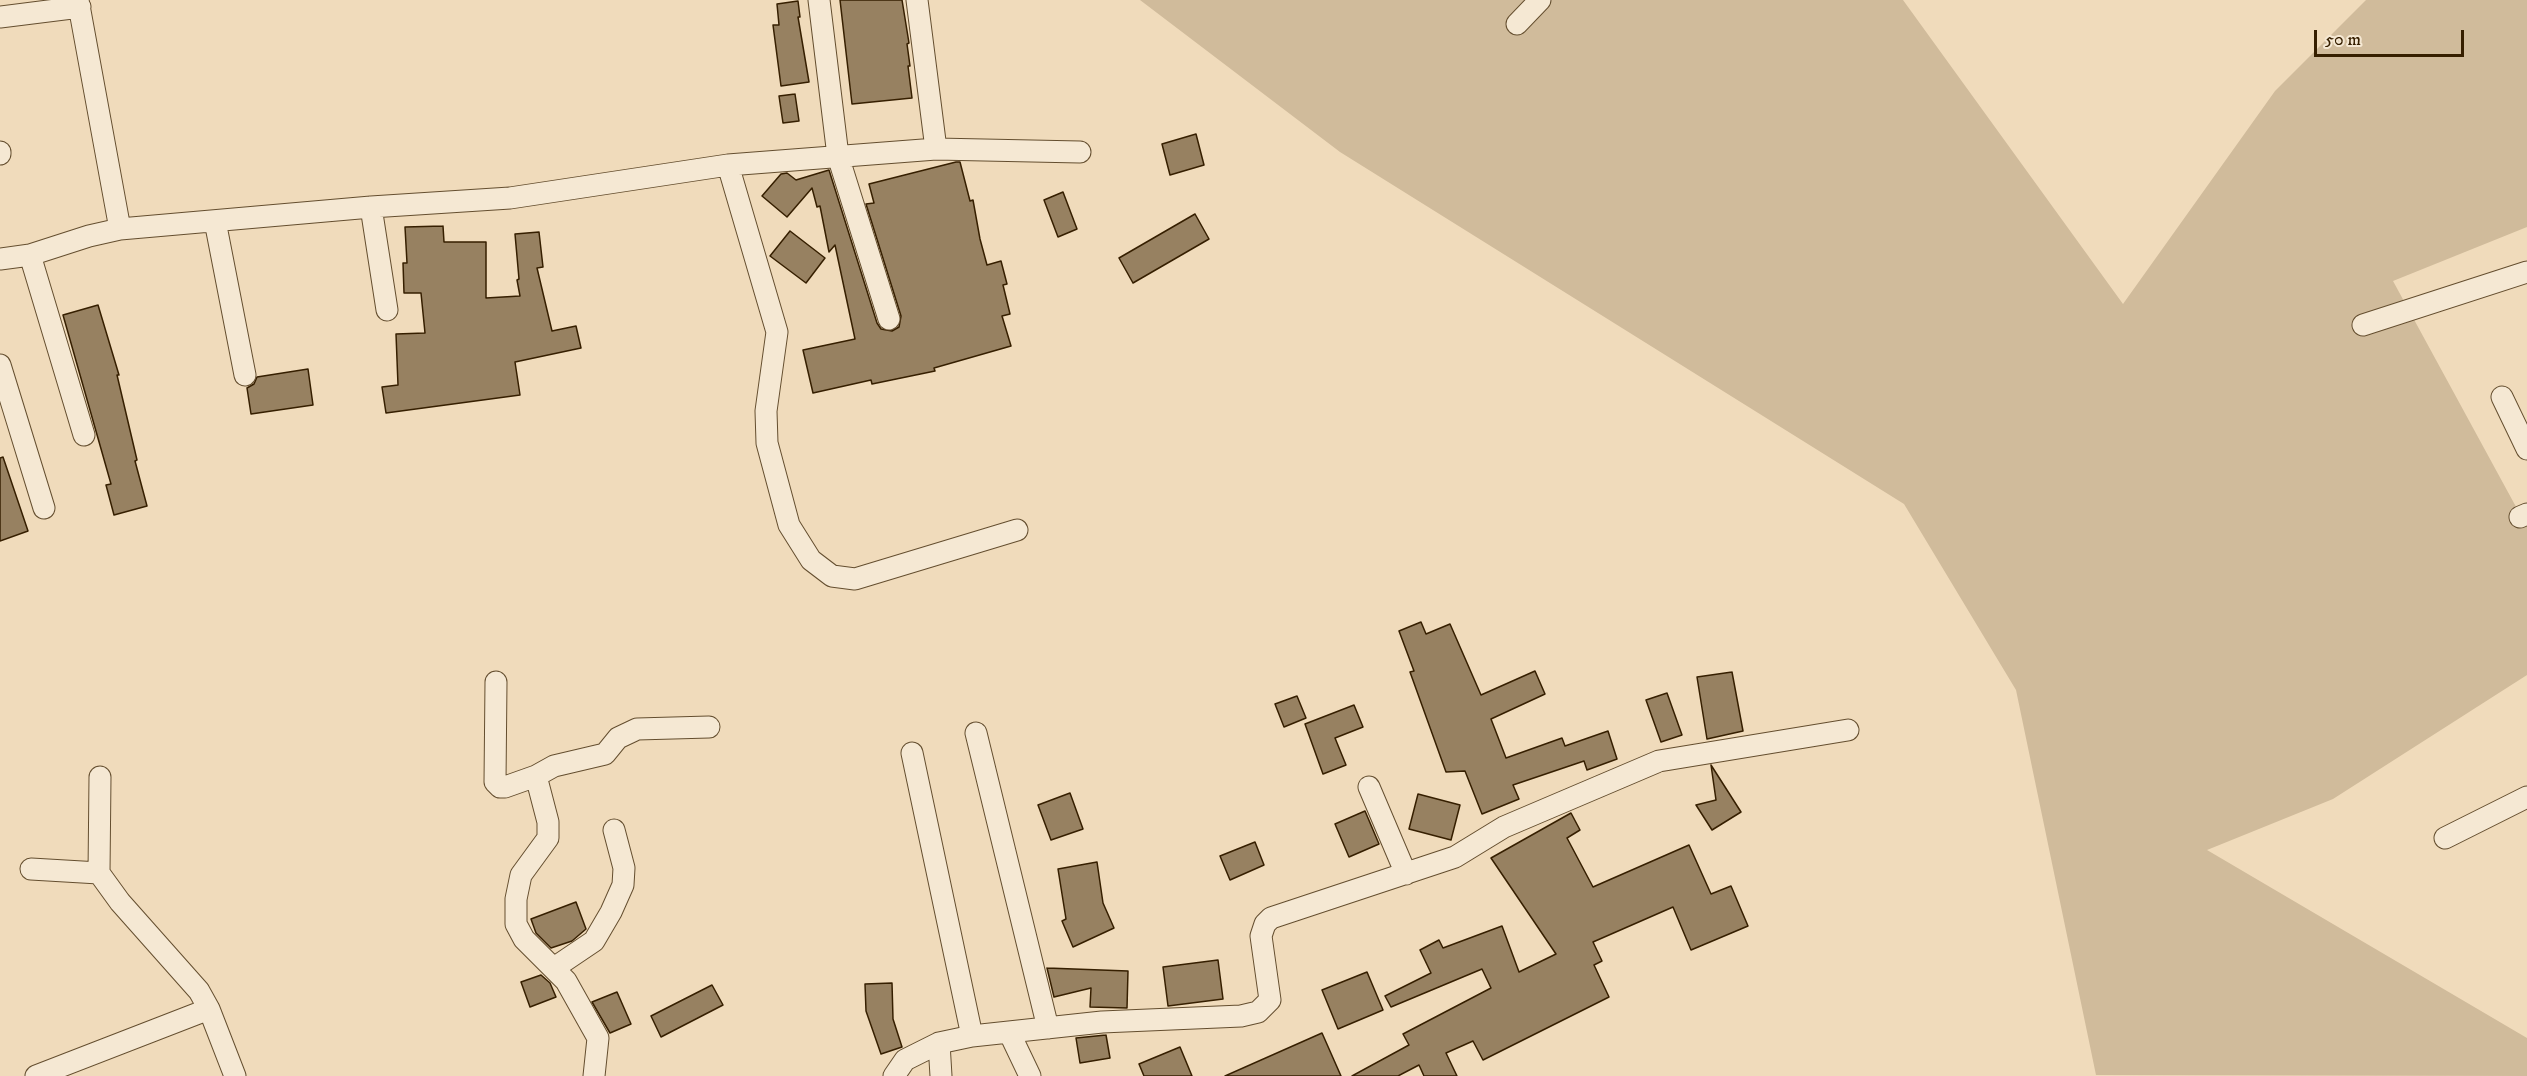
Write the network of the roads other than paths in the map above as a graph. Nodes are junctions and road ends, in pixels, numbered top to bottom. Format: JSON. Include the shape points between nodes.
{"nodes":[{"id":1,"x":819,"y":0,"type":"edge"},
{"id":2,"x":917,"y":0,"type":"edge"},
{"id":3,"x":1540,"y":0,"type":"edge"},
{"id":4,"x":79,"y":3,"type":"edge"},
{"id":5,"x":0,"y":17,"type":"edge"},
{"id":6,"x":1517,"y":24,"type":"dead end"},
{"id":7,"x":936,"y":148,"type":"junction"},
{"id":8,"x":1080,"y":152,"type":"dead end"},
{"id":9,"x":838,"y":156,"type":"junction"},
{"id":10,"x":728,"y":165,"type":"junction"},
{"id":11,"x":371,"y":207,"type":"junction"},
{"id":12,"x":215,"y":221,"type":"junction"},
{"id":13,"x":120,"y":229,"type":"junction"},
{"id":14,"x":30,"y":255,"type":"junction"},
{"id":15,"x":0,"y":259,"type":"edge"},
{"id":16,"x":2527,"y":272,"type":"edge"},
{"id":17,"x":387,"y":309,"type":"dead end"},
{"id":18,"x":889,"y":319,"type":"dead end"},
{"id":19,"x":2363,"y":325,"type":"dead end"},
{"id":20,"x":0,"y":365,"type":"edge"},
{"id":21,"x":245,"y":375,"type":"dead end"},
{"id":22,"x":2502,"y":397,"type":"dead end"},
{"id":23,"x":84,"y":435,"type":"dead end"},
{"id":24,"x":2527,"y":449,"type":"edge"},
{"id":25,"x":44,"y":508,"type":"dead end"},
{"id":26,"x":1017,"y":530,"type":"dead end"},
{"id":27,"x":496,"y":682,"type":"dead end"},
{"id":28,"x":709,"y":727,"type":"dead end"},
{"id":29,"x":1848,"y":730,"type":"dead end"},
{"id":30,"x":976,"y":733,"type":"dead end"},
{"id":31,"x":912,"y":753,"type":"dead end"},
{"id":32,"x":536,"y":776,"type":"junction"},
{"id":33,"x":100,"y":777,"type":"dead end"},
{"id":34,"x":1369,"y":788,"type":"dead end"},
{"id":35,"x":2527,"y":796,"type":"edge"},
{"id":36,"x":614,"y":830,"type":"dead end"},
{"id":37,"x":2445,"y":838,"type":"dead end"},
{"id":38,"x":31,"y":869,"type":"dead end"},
{"id":39,"x":99,"y":873,"type":"junction"},
{"id":40,"x":1406,"y":874,"type":"junction"},
{"id":41,"x":554,"y":968,"type":"junction"},
{"id":42,"x":209,"y":1009,"type":"junction"},
{"id":43,"x":1048,"y":1028,"type":"junction"},
{"id":44,"x":1010,"y":1032,"type":"junction"},
{"id":45,"x":972,"y":1036,"type":"junction"},
{"id":46,"x":939,"y":1043,"type":"junction"},
{"id":47,"x":36,"y":1076,"type":"edge"},
{"id":48,"x":235,"y":1076,"type":"edge"},
{"id":49,"x":594,"y":1076,"type":"edge"},
{"id":50,"x":894,"y":1076,"type":"edge"},
{"id":51,"x":941,"y":1076,"type":"edge"},
{"id":52,"x":1030,"y":1076,"type":"edge"}],
"edges":[{"from":1,"to":9,"type":"street"},
{"from":2,"to":7,"type":"street"},
{"from":3,"to":6,"type":"street"},
{"from":4,"to":5,"type":"street"},
{"from":4,"to":13,"type":"street"},
{"from":7,"to":8,"type":"street"},
{"from":7,"to":9,"type":"street"},
{"from":9,"to":10,"type":"street"},
{"from":9,"to":18,"type":"street"},
{"from":10,"to":11,"type":"street","via":[[510,198]]},
{"from":10,"to":26,"type":"street","via":[[777,332],[766,411],[767,443],[789,525],[811,560],[832,576],[855,579]]},
{"from":11,"to":12,"type":"street"},
{"from":11,"to":17,"type":"street"},
{"from":12,"to":13,"type":"street"},
{"from":12,"to":21,"type":"street"},
{"from":13,"to":14,"type":"street"},
{"from":14,"to":15,"type":"street"},
{"from":14,"to":23,"type":"street"},
{"from":16,"to":19,"type":"street"},
{"from":20,"to":25,"type":"street"},
{"from":22,"to":24,"type":"street"},
{"from":27,"to":32,"type":"street","via":[[495,782],[506,787]]},
{"from":28,"to":32,"type":"street","via":[[637,729],[618,738],[605,754],[554,766]]},
{"from":29,"to":40,"type":"street","via":[[1659,761],[1504,827],[1455,857]]},
{"from":30,"to":43,"type":"street"},
{"from":31,"to":45,"type":"street"},
{"from":32,"to":41,"type":"street","via":[[548,822],[548,838],[521,875],[516,924],[524,939]]},
{"from":33,"to":39,"type":"street"},
{"from":34,"to":40,"type":"street"},
{"from":35,"to":37,"type":"street"},
{"from":36,"to":41,"type":"street","via":[[624,868],[623,885],[594,940]]},
{"from":38,"to":39,"type":"street"},
{"from":39,"to":42,"type":"street","via":[[199,991]]},
{"from":40,"to":43,"type":"street","via":[[1271,918],[1261,936],[1270,1000],[1258,1012]]},
{"from":41,"to":49,"type":"street","via":[[566,981],[598,1038]]},
{"from":42,"to":47,"type":"street"},
{"from":42,"to":48,"type":"street"},
{"from":43,"to":44,"type":"street"},
{"from":44,"to":45,"type":"street"},
{"from":44,"to":52,"type":"street"},
{"from":45,"to":46,"type":"street"},
{"from":46,"to":50,"type":"street","via":[[905,1060]]},
{"from":46,"to":51,"type":"street"}]}
